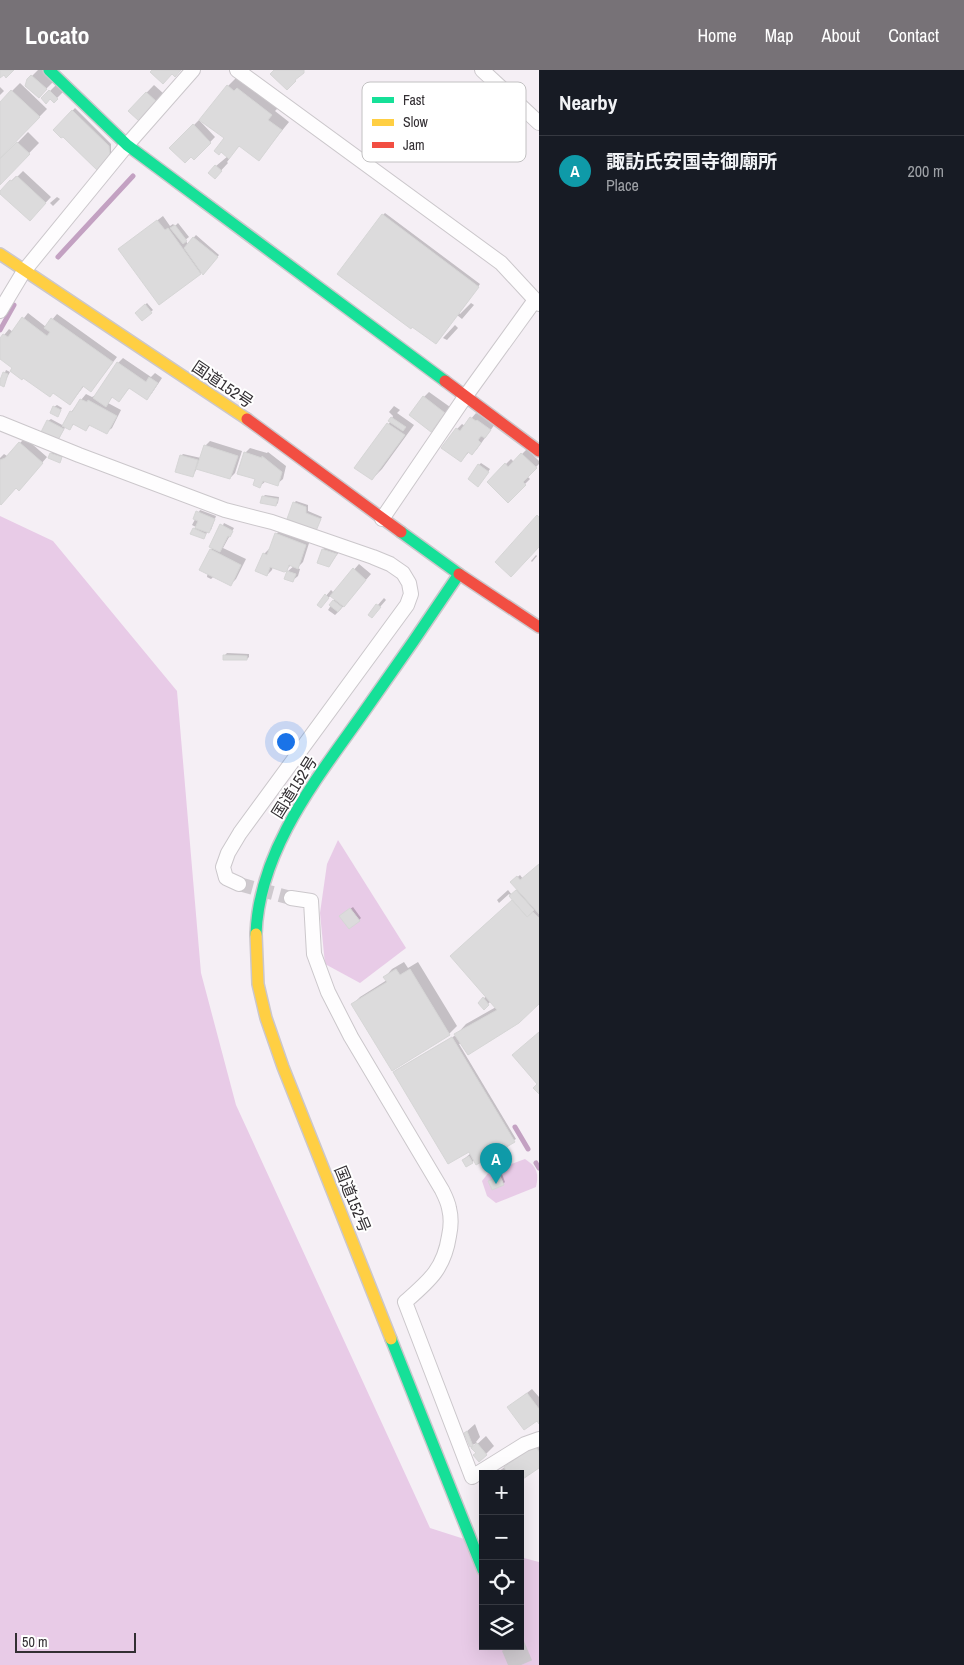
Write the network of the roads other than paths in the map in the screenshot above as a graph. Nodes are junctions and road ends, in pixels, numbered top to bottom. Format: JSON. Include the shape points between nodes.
{"nodes":[{"id":1,"x":49,"y":70,"type":"edge"},
{"id":2,"x":193,"y":70,"type":"edge"},
{"id":3,"x":237,"y":70,"type":"edge"},
{"id":4,"x":482,"y":70,"type":"edge"},
{"id":5,"x":495,"y":82,"type":"edge"},
{"id":6,"x":526,"y":111,"type":"edge"},
{"id":7,"x":539,"y":123,"type":"edge"},
{"id":8,"x":127,"y":145,"type":"junction"},
{"id":9,"x":362,"y":161,"type":"edge"},
{"id":10,"x":363,"y":162,"type":"edge"},
{"id":11,"x":0,"y":254,"type":"edge"},
{"id":12,"x":24,"y":271,"type":"junction"},
{"id":13,"x":537,"y":302,"type":"edge"},
{"id":14,"x":0,"y":311,"type":"edge"},
{"id":15,"x":465,"y":397,"type":"junction"},
{"id":16,"x":0,"y":423,"type":"edge"},
{"id":17,"x":539,"y":451,"type":"edge"},
{"id":18,"x":382,"y":519,"type":"junction"},
{"id":19,"x":459,"y":574,"type":"junction"},
{"id":20,"x":539,"y":627,"type":"edge"},
{"id":21,"x":239,"y":884,"type":"tunnel mouth"},
{"id":22,"x":291,"y":898,"type":"tunnel mouth"},
{"id":23,"x":539,"y":1438,"type":"edge"},
{"id":24,"x":479,"y":1560,"type":"edge"}],
"edges":[{"from":1,"to":8,"type":"main road"},
{"from":2,"to":8,"type":"street"},
{"from":3,"to":9,"type":"street"},
{"from":4,"to":5,"type":"street"},
{"from":6,"to":7,"type":"street"},
{"from":8,"to":12,"type":"street"},
{"from":8,"to":15,"type":"main road"},
{"from":10,"to":13,"type":"street","via":[[501,263]]},
{"from":11,"to":12,"type":"main road","name":"国道152号"},
{"from":12,"to":14,"type":"street"},
{"from":12,"to":18,"type":"main road","name":"国道152号","via":[[240,415]]},
{"from":13,"to":15,"type":"street"},
{"from":15,"to":17,"type":"main road"},
{"from":15,"to":18,"type":"street"},
{"from":16,"to":21,"type":"street","via":[[225,510],[272,522],[373,557],[403,573],[409,583],[411,594],[407,605],[228,853],[223,867],[226,878]]},
{"from":18,"to":19,"type":"main road","name":"国道152号"},
{"from":19,"to":20,"type":"main road"},
{"from":19,"to":24,"type":"main road","name":"国道152号","via":[[315,781],[281,838],[261,897],[256,925],[256,959],[261,1002],[283,1066]]},
{"from":22,"to":23,"type":"street","via":[[311,902],[314,954],[328,992],[450,1208],[447,1252],[428,1283],[405,1302],[472,1477]]}]}
